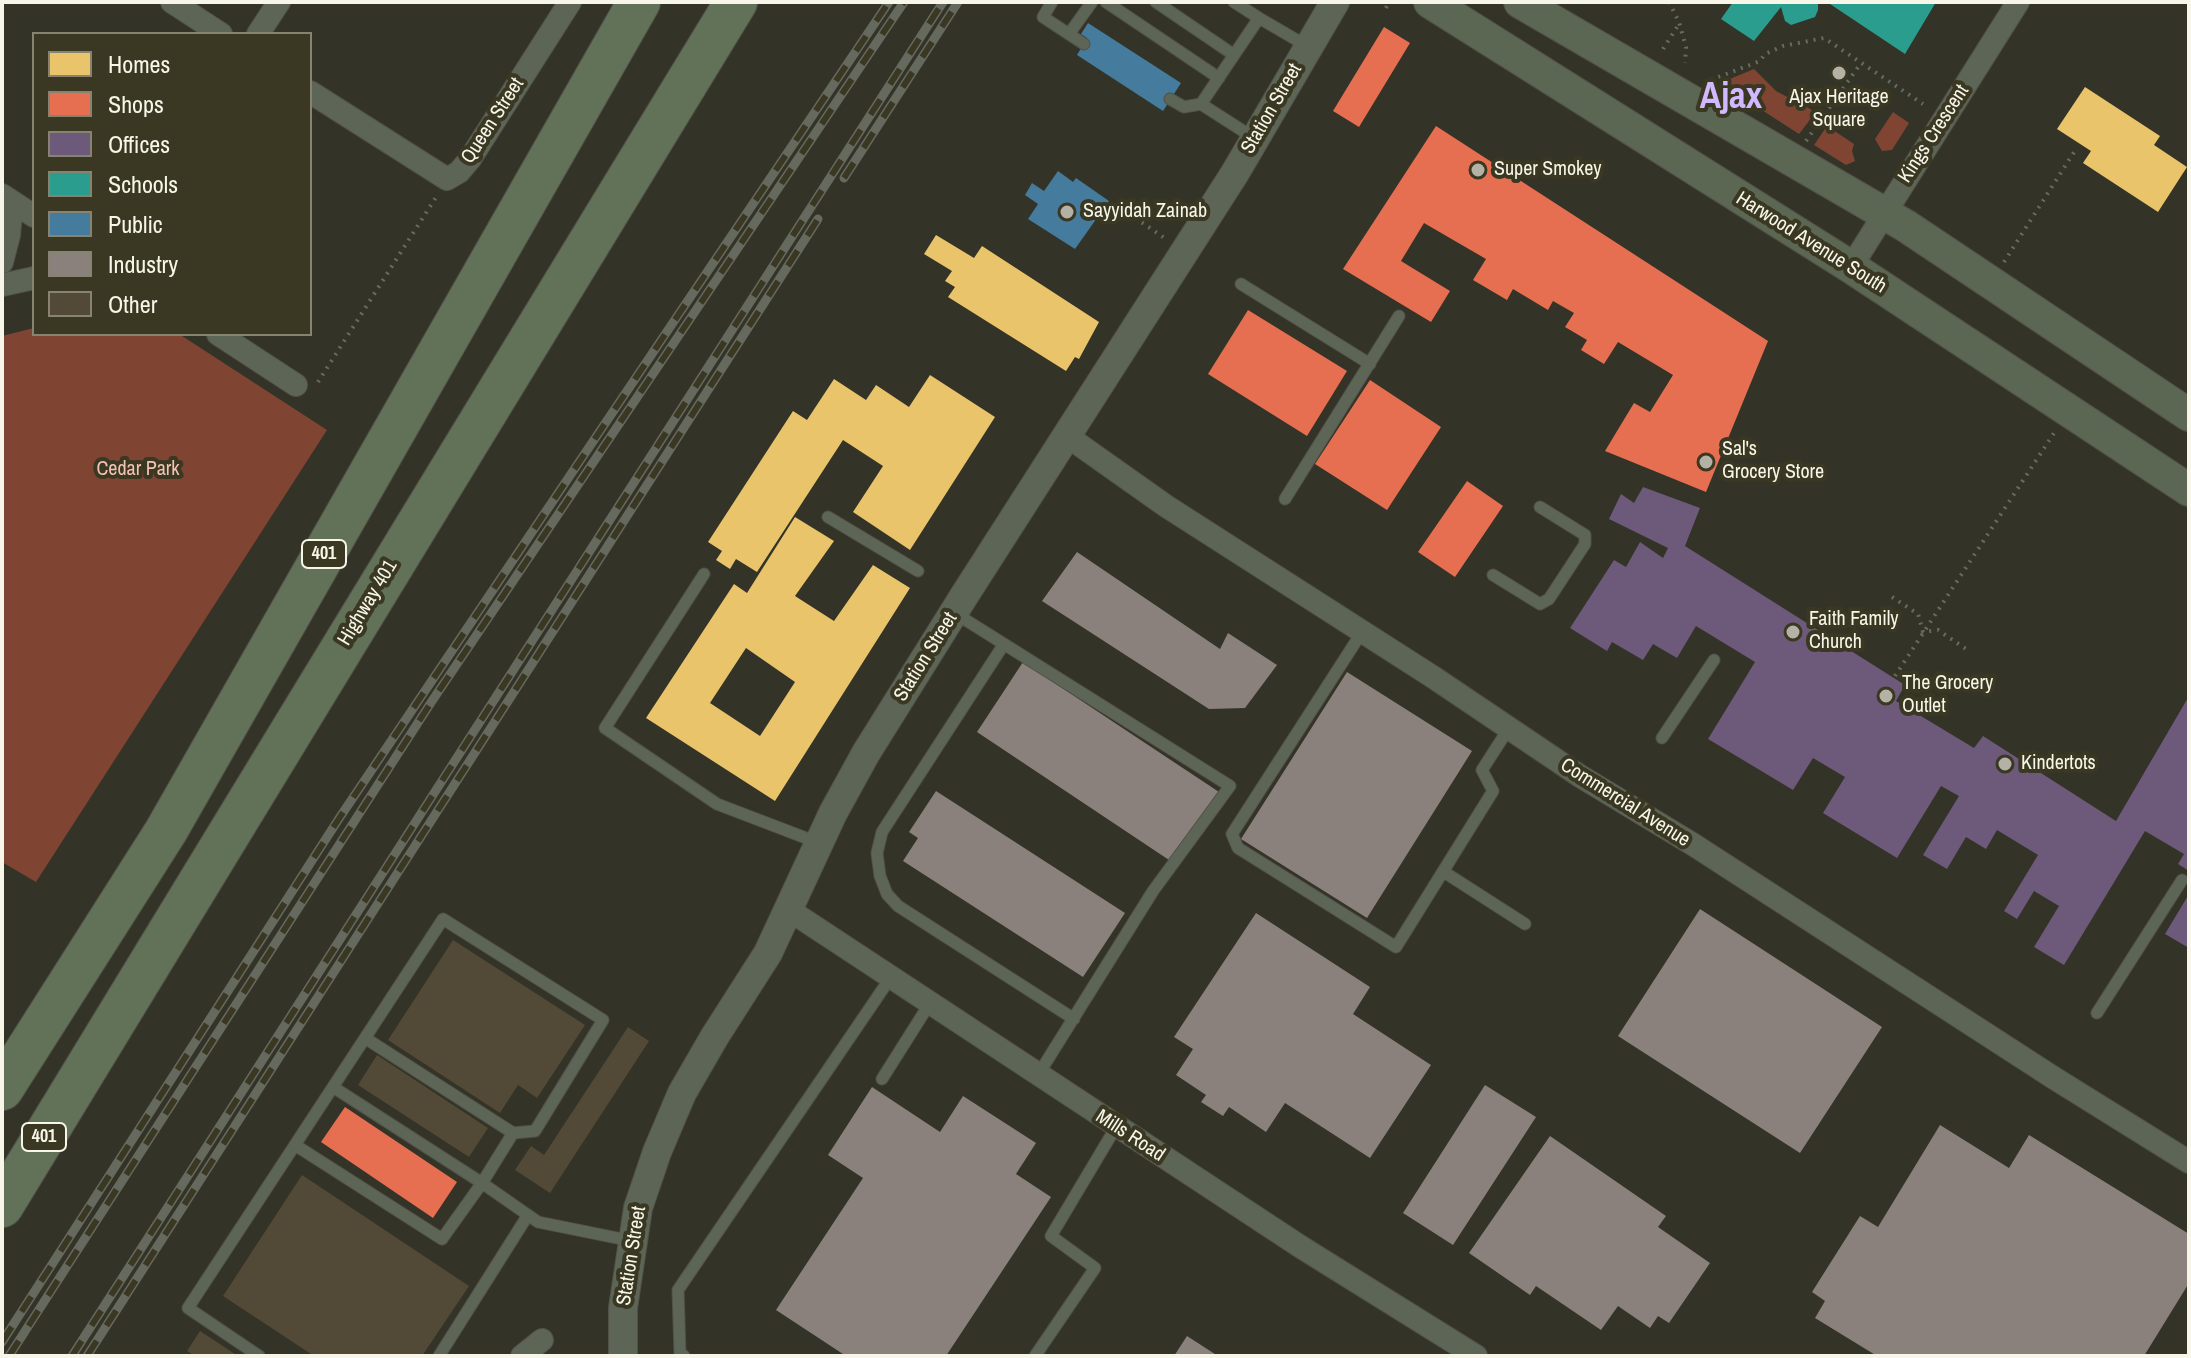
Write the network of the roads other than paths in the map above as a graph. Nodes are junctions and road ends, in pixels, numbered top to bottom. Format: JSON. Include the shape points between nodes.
{"nodes":[{"id":1,"x":172,"y":2,"type":"edge"},
{"id":2,"x":279,"y":2,"type":"edge"},
{"id":3,"x":570,"y":2,"type":"edge"},
{"id":4,"x":639,"y":2,"type":"edge"},
{"id":5,"x":736,"y":2,"type":"edge"},
{"id":6,"x":1052,"y":2,"type":"edge"},
{"id":7,"x":1092,"y":2,"type":"edge"},
{"id":8,"x":1106,"y":2,"type":"edge"},
{"id":9,"x":1156,"y":2,"type":"edge"},
{"id":10,"x":1234,"y":2,"type":"edge"},
{"id":11,"x":1335,"y":2,"type":"edge"},
{"id":12,"x":1430,"y":2,"type":"edge"},
{"id":13,"x":1520,"y":2,"type":"edge"},
{"id":14,"x":2018,"y":2,"type":"edge"},
{"id":15,"x":1259,"y":18,"type":"junction"},
{"id":16,"x":218,"y":32,"type":"edge"},
{"id":17,"x":259,"y":32,"type":"edge"},
{"id":18,"x":1069,"y":34,"type":"junction"},
{"id":19,"x":1084,"y":44,"type":"dead end"},
{"id":20,"x":1308,"y":47,"type":"junction"},
{"id":21,"x":1234,"y":55,"type":"junction"},
{"id":22,"x":1219,"y":78,"type":"junction"},
{"id":23,"x":312,"y":93,"type":"edge"},
{"id":24,"x":1170,"y":99,"type":"dead end"},
{"id":25,"x":1201,"y":104,"type":"junction"},
{"id":26,"x":1255,"y":139,"type":"junction"},
{"id":27,"x":7,"y":199,"type":"edge"},
{"id":28,"x":1885,"y":214,"type":"junction"},
{"id":29,"x":32,"y":215,"type":"edge"},
{"id":30,"x":2,"y":262,"type":"edge"},
{"id":31,"x":1851,"y":267,"type":"junction"},
{"id":32,"x":32,"y":278,"type":"edge"},
{"id":33,"x":1241,"y":284,"type":"dead end"},
{"id":34,"x":2,"y":285,"type":"edge"},
{"id":35,"x":1399,"y":316,"type":"dead end"},
{"id":36,"x":221,"y":336,"type":"edge"},
{"id":37,"x":1370,"y":364,"type":"junction"},
{"id":38,"x":296,"y":385,"type":"road end"},
{"id":39,"x":2189,"y":415,"type":"edge"},
{"id":40,"x":1067,"y":436,"type":"junction"},
{"id":41,"x":2189,"y":490,"type":"edge"},
{"id":42,"x":1285,"y":499,"type":"dead end"},
{"id":43,"x":1540,"y":507,"type":"dead end"},
{"id":44,"x":828,"y":517,"type":"dead end"},
{"id":45,"x":918,"y":571,"type":"dead end"},
{"id":46,"x":704,"y":574,"type":"dead end"},
{"id":47,"x":1493,"y":575,"type":"dead end"},
{"id":48,"x":953,"y":612,"type":"junction"},
{"id":49,"x":1362,"y":632,"type":"junction"},
{"id":50,"x":1004,"y":644,"type":"junction"},
{"id":51,"x":1714,"y":660,"type":"dead end"},
{"id":52,"x":1509,"y":728,"type":"junction"},
{"id":53,"x":1662,"y":738,"type":"dead end"},
{"id":54,"x":819,"y":843,"type":"junction"},
{"id":55,"x":1444,"y":872,"type":"junction"},
{"id":56,"x":2182,"y":880,"type":"dead end"},
{"id":57,"x":789,"y":910,"type":"junction"},
{"id":58,"x":1525,"y":924,"type":"dead end"},
{"id":59,"x":892,"y":976,"type":"junction"},
{"id":60,"x":930,"y":1003,"type":"junction"},
{"id":61,"x":2097,"y":1013,"type":"dead end"},
{"id":62,"x":1074,"y":1019,"type":"junction"},
{"id":63,"x":365,"y":1038,"type":"junction"},
{"id":64,"x":1038,"y":1076,"type":"junction"},
{"id":65,"x":882,"y":1079,"type":"dead end"},
{"id":66,"x":333,"y":1087,"type":"junction"},
{"id":67,"x":2,"y":1089,"type":"edge"},
{"id":68,"x":1116,"y":1127,"type":"junction"},
{"id":69,"x":513,"y":1133,"type":"junction"},
{"id":70,"x":295,"y":1145,"type":"junction"},
{"id":71,"x":2189,"y":1162,"type":"edge"},
{"id":72,"x":482,"y":1183,"type":"junction"},
{"id":73,"x":2,"y":1206,"type":"edge"},
{"id":74,"x":528,"y":1215,"type":"junction"},
{"id":75,"x":632,"y":1241,"type":"junction"},
{"id":76,"x":542,"y":1348,"type":"edge"},
{"id":77,"x":259,"y":1356,"type":"edge"},
{"id":78,"x":439,"y":1356,"type":"edge"},
{"id":79,"x":522,"y":1356,"type":"edge"},
{"id":80,"x":623,"y":1356,"type":"edge"},
{"id":81,"x":684,"y":1356,"type":"edge"},
{"id":82,"x":1035,"y":1356,"type":"edge"},
{"id":83,"x":1476,"y":1356,"type":"edge"}],
"edges":[{"from":1,"to":16,"type":"street"},
{"from":2,"to":17,"type":"street"},
{"from":3,"to":23,"type":"street","name":"Queen Street","via":[[470,159],[447,179]]},
{"from":4,"to":67,"type":"highway","number":"401","via":[[166,831]]},
{"from":5,"to":73,"type":"highway","name":"Highway 401","number":"401"},
{"from":6,"to":18,"type":"lane","via":[[1043,17]]},
{"from":7,"to":18,"type":"lane"},
{"from":8,"to":22,"type":"lane"},
{"from":9,"to":21,"type":"lane"},
{"from":10,"to":15,"type":"lane"},
{"from":11,"to":20,"type":"street","name":"Station Street"},
{"from":12,"to":31,"type":"main road","name":"Harwood Avenue South"},
{"from":13,"to":28,"type":"main road"},
{"from":14,"to":28,"type":"street","name":"Kings Crescent"},
{"from":15,"to":20,"type":"lane"},
{"from":15,"to":21,"type":"lane"},
{"from":18,"to":19,"type":"lane"},
{"from":20,"to":26,"type":"street","name":"Station Street"},
{"from":21,"to":22,"type":"lane"},
{"from":22,"to":25,"type":"lane"},
{"from":24,"to":25,"type":"lane","via":[[1184,107]]},
{"from":25,"to":26,"type":"lane"},
{"from":26,"to":40,"type":"street","name":"Station Street"},
{"from":27,"to":29,"type":"street"},
{"from":27,"to":30,"type":"street","via":[[9,235]]},
{"from":28,"to":31,"type":"street","name":"Kings Crescent"},
{"from":28,"to":39,"type":"main road"},
{"from":31,"to":41,"type":"main road","name":"Harwood Avenue South"},
{"from":32,"to":34,"type":"street"},
{"from":33,"to":37,"type":"lane"},
{"from":35,"to":37,"type":"lane"},
{"from":36,"to":38,"type":"street"},
{"from":37,"to":42,"type":"lane"},
{"from":40,"to":48,"type":"street","name":"Station Street"},
{"from":40,"to":49,"type":"street","name":"Commercial Avenue"},
{"from":43,"to":47,"type":"lane","via":[[1585,535],[1585,544],[1549,599],[1540,604]]},
{"from":44,"to":45,"type":"lane"},
{"from":46,"to":54,"type":"lane","via":[[605,728],[717,804]]},
{"from":48,"to":50,"type":"lane"},
{"from":48,"to":54,"type":"street","name":"Station Street","via":[[866,753]]},
{"from":49,"to":52,"type":"street","name":"Commercial Avenue"},
{"from":49,"to":55,"type":"lane","via":[[1232,834],[1238,848],[1396,947]]},
{"from":50,"to":62,"type":"lane","via":[[879,836],[880,876],[898,906]]},
{"from":50,"to":62,"type":"lane","via":[[1230,786],[1153,891]]},
{"from":51,"to":53,"type":"lane"},
{"from":52,"to":55,"type":"lane","via":[[1482,770],[1493,791]]},
{"from":52,"to":71,"type":"street","name":"Commercial Avenue"},
{"from":54,"to":57,"type":"street","name":"Station Street"},
{"from":55,"to":58,"type":"lane"},
{"from":56,"to":61,"type":"lane"},
{"from":57,"to":59,"type":"street","name":"Mills Road"},
{"from":57,"to":75,"type":"street","name":"Station Street","via":[[682,1093],[652,1166]]},
{"from":59,"to":60,"type":"street","name":"Mills Road"},
{"from":59,"to":81,"type":"lane","via":[[678,1290]]},
{"from":60,"to":64,"type":"street","name":"Mills Road"},
{"from":60,"to":65,"type":"lane"},
{"from":62,"to":64,"type":"lane"},
{"from":63,"to":66,"type":"lane"},
{"from":63,"to":69,"type":"lane"},
{"from":63,"to":69,"type":"lane","via":[[443,919],[603,1020],[535,1131]]},
{"from":64,"to":68,"type":"street","name":"Mills Road"},
{"from":66,"to":70,"type":"lane"},
{"from":66,"to":72,"type":"lane"},
{"from":68,"to":82,"type":"lane","via":[[1051,1236],[1095,1268]]},
{"from":68,"to":83,"type":"street","name":"Mills Road"},
{"from":69,"to":72,"type":"lane"},
{"from":70,"to":72,"type":"lane","via":[[442,1239]]},
{"from":70,"to":77,"type":"lane","via":[[188,1308]]},
{"from":72,"to":74,"type":"lane"},
{"from":74,"to":75,"type":"lane","via":[[538,1222]]},
{"from":74,"to":78,"type":"lane"},
{"from":75,"to":80,"type":"street","name":"Station Street"},
{"from":76,"to":79,"type":"street"}]}
